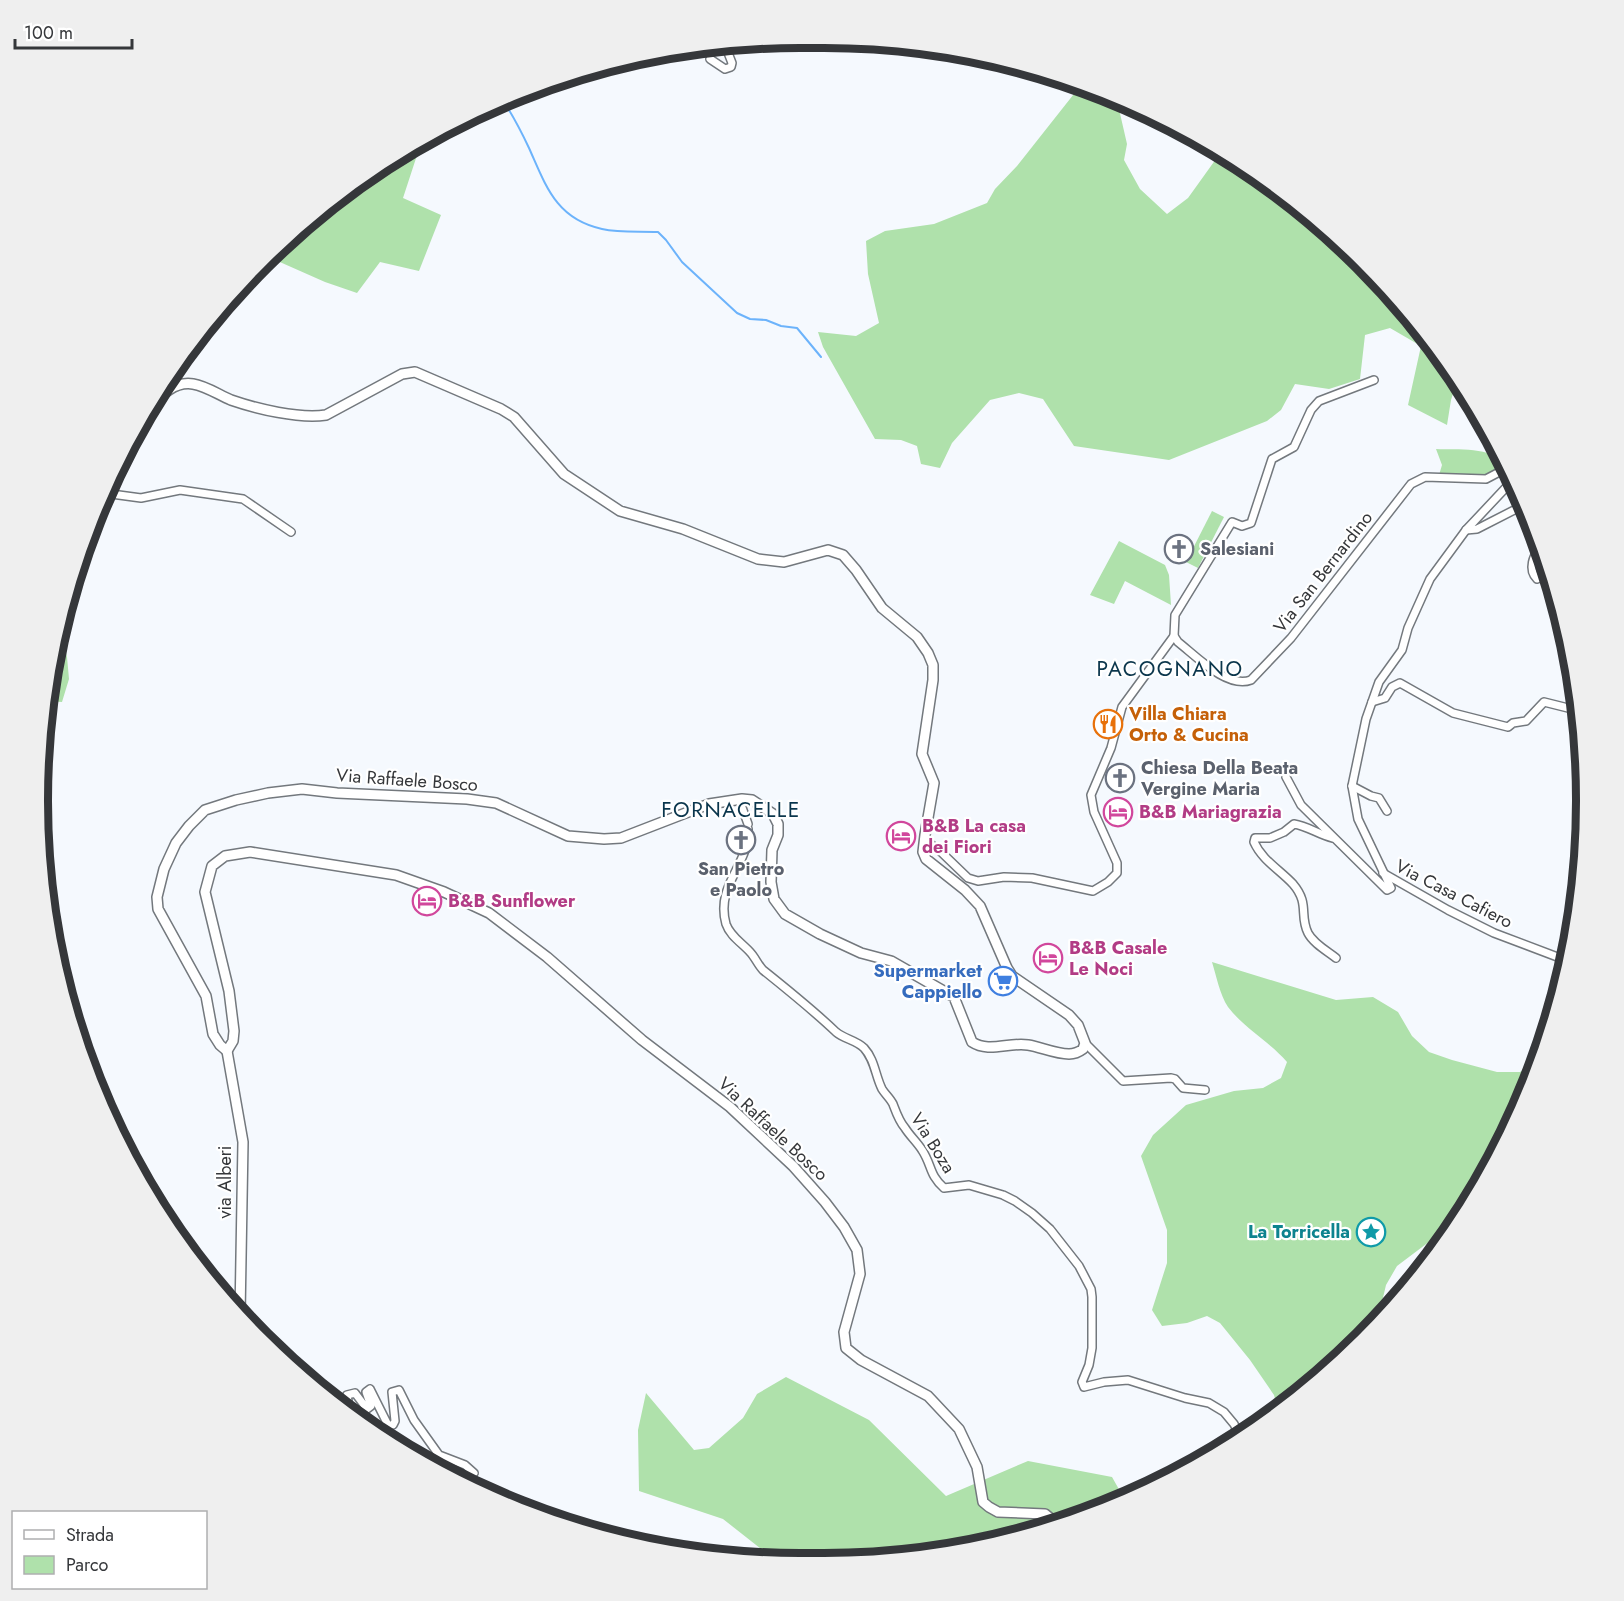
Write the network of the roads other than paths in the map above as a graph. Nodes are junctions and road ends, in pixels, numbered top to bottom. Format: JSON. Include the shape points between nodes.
{"nodes":[{"id":1,"x":728,"y":52,"type":"edge"},
{"id":2,"x":710,"y":58,"type":"dead end"},
{"id":3,"x":1374,"y":380,"type":"dead end"},
{"id":4,"x":171,"y":388,"type":"edge"},
{"id":5,"x":1500,"y":472,"type":"edge"},
{"id":6,"x":1507,"y":487,"type":"edge"},
{"id":7,"x":114,"y":494,"type":"edge"},
{"id":8,"x":1517,"y":509,"type":"edge"},
{"id":9,"x":1466,"y":530,"type":"junction"},
{"id":10,"x":291,"y":532,"type":"dead end"},
{"id":11,"x":1535,"y":556,"type":"edge"},
{"id":12,"x":1541,"y":577,"type":"edge"},
{"id":13,"x":1174,"y":636,"type":"junction"},
{"id":14,"x":1372,"y":702,"type":"junction"},
{"id":15,"x":1570,"y":707,"type":"edge"},
{"id":16,"x":1286,"y":777,"type":"dead end"},
{"id":17,"x":1352,"y":786,"type":"junction"},
{"id":18,"x":742,"y":799,"type":"junction"},
{"id":19,"x":1388,"y":811,"type":"dead end"},
{"id":20,"x":1334,"y":838,"type":"junction"},
{"id":21,"x":925,"y":840,"type":"junction"},
{"id":22,"x":1383,"y":873,"type":"junction"},
{"id":23,"x":1336,"y":958,"type":"dead end"},
{"id":24,"x":1559,"y":958,"type":"edge"},
{"id":25,"x":1085,"y":1043,"type":"junction"},
{"id":26,"x":227,"y":1051,"type":"junction"},
{"id":27,"x":1204,"y":1090,"type":"dead end"},
{"id":28,"x":240,"y":1303,"type":"edge"},
{"id":29,"x":348,"y":1401,"type":"edge"},
{"id":30,"x":1237,"y":1429,"type":"edge"},
{"id":31,"x":474,"y":1473,"type":"dead end"},
{"id":32,"x":1049,"y":1518,"type":"edge"}],
"edges":[{"from":1,"to":2,"type":"street","via":[[731,67],[725,69]]},
{"from":3,"to":13,"type":"street","via":[[1319,401],[1294,447],[1272,459],[1251,523],[1242,526],[1233,522],[1175,615]]},
{"from":4,"to":21,"type":"street","via":[[194,384],[233,400],[299,417],[314,417],[326,415],[402,374],[415,372],[513,417],[564,474],[620,511],[683,529],[758,559],[784,562],[828,550],[843,555],[882,608],[917,637],[933,665],[922,754],[934,783]]},
{"from":5,"to":13,"type":"street","name":"Via San Bernardino","via":[[1486,479],[1425,477],[1411,484],[1291,638],[1251,680],[1225,679]]},
{"from":6,"to":9,"type":"street"},
{"from":7,"to":10,"type":"street","via":[[141,498],[180,490],[243,499]]},
{"from":8,"to":9,"type":"street","via":[[1477,529]]},
{"from":9,"to":14,"type":"street","via":[[1430,579],[1402,650],[1379,682]]},
{"from":11,"to":12,"type":"street","via":[[1531,566],[1533,576]]},
{"from":13,"to":21,"type":"street","via":[[1122,707],[1111,748],[1091,795],[1094,812],[1118,862],[1117,873],[1108,882],[1093,891],[1032,878],[978,881],[968,878]]},
{"from":14,"to":15,"type":"street","via":[[1385,698],[1400,683],[1453,713],[1508,727],[1527,722],[1544,702]]},
{"from":14,"to":17,"type":"street"},
{"from":16,"to":20,"type":"street","name":"Via Casa Cafiero","via":[[1301,805]]},
{"from":17,"to":19,"type":"street","via":[[1379,798]]},
{"from":17,"to":22,"type":"street","via":[[1358,819]]},
{"from":18,"to":25,"type":"street","via":[[752,800],[776,818],[778,835],[772,850],[771,882],[774,900],[785,914],[851,948],[891,961],[954,997],[968,1035],[979,1046],[1027,1045],[1070,1054],[1083,1049]]},
{"from":18,"to":26,"type":"street","name":"Via Raffaele Bosco","via":[[709,804],[621,838],[604,839],[568,836],[496,803],[467,799],[302,789],[205,810],[176,843],[164,869],[158,909],[206,996],[213,1034]]},
{"from":18,"to":30,"type":"street","name":"Via Boza","via":[[748,827],[746,846],[724,894],[727,928],[783,988],[837,1033],[866,1050],[881,1088],[922,1150],[938,1183],[944,1188],[969,1185],[1004,1195],[1050,1229],[1091,1288],[1092,1348],[1084,1387],[1128,1380],[1209,1403],[1224,1412]]},
{"from":20,"to":22,"type":"street","name":"Via Casa Cafiero","via":[[1387,890],[1391,888]]},
{"from":20,"to":23,"type":"street","via":[[1294,824],[1284,832],[1256,838],[1254,842],[1303,900],[1308,933]]},
{"from":21,"to":25,"type":"street","via":[[926,858],[980,906],[1012,976],[1069,1015]]},
{"from":22,"to":24,"type":"street","name":"Via Casa Cafiero","via":[[1494,933]]},
{"from":25,"to":27,"type":"street","via":[[1123,1081],[1170,1078],[1183,1088]]},
{"from":26,"to":28,"type":"street","name":"via Alberi","via":[[243,1142]]},
{"from":26,"to":32,"type":"street","name":"Via Raffaele Bosco","via":[[234,1031],[229,991],[205,892],[212,866],[225,856],[250,852],[396,875],[489,913],[730,1107],[793,1166],[844,1227],[857,1250],[860,1274],[844,1332],[846,1348],[928,1396],[959,1430],[977,1467],[983,1502],[998,1512],[1045,1514]]},
{"from":29,"to":31,"type":"street","via":[[347,1395],[355,1393],[367,1409],[371,1406],[366,1392],[370,1389],[388,1425],[393,1425],[392,1392],[399,1390],[439,1455]]}]}
